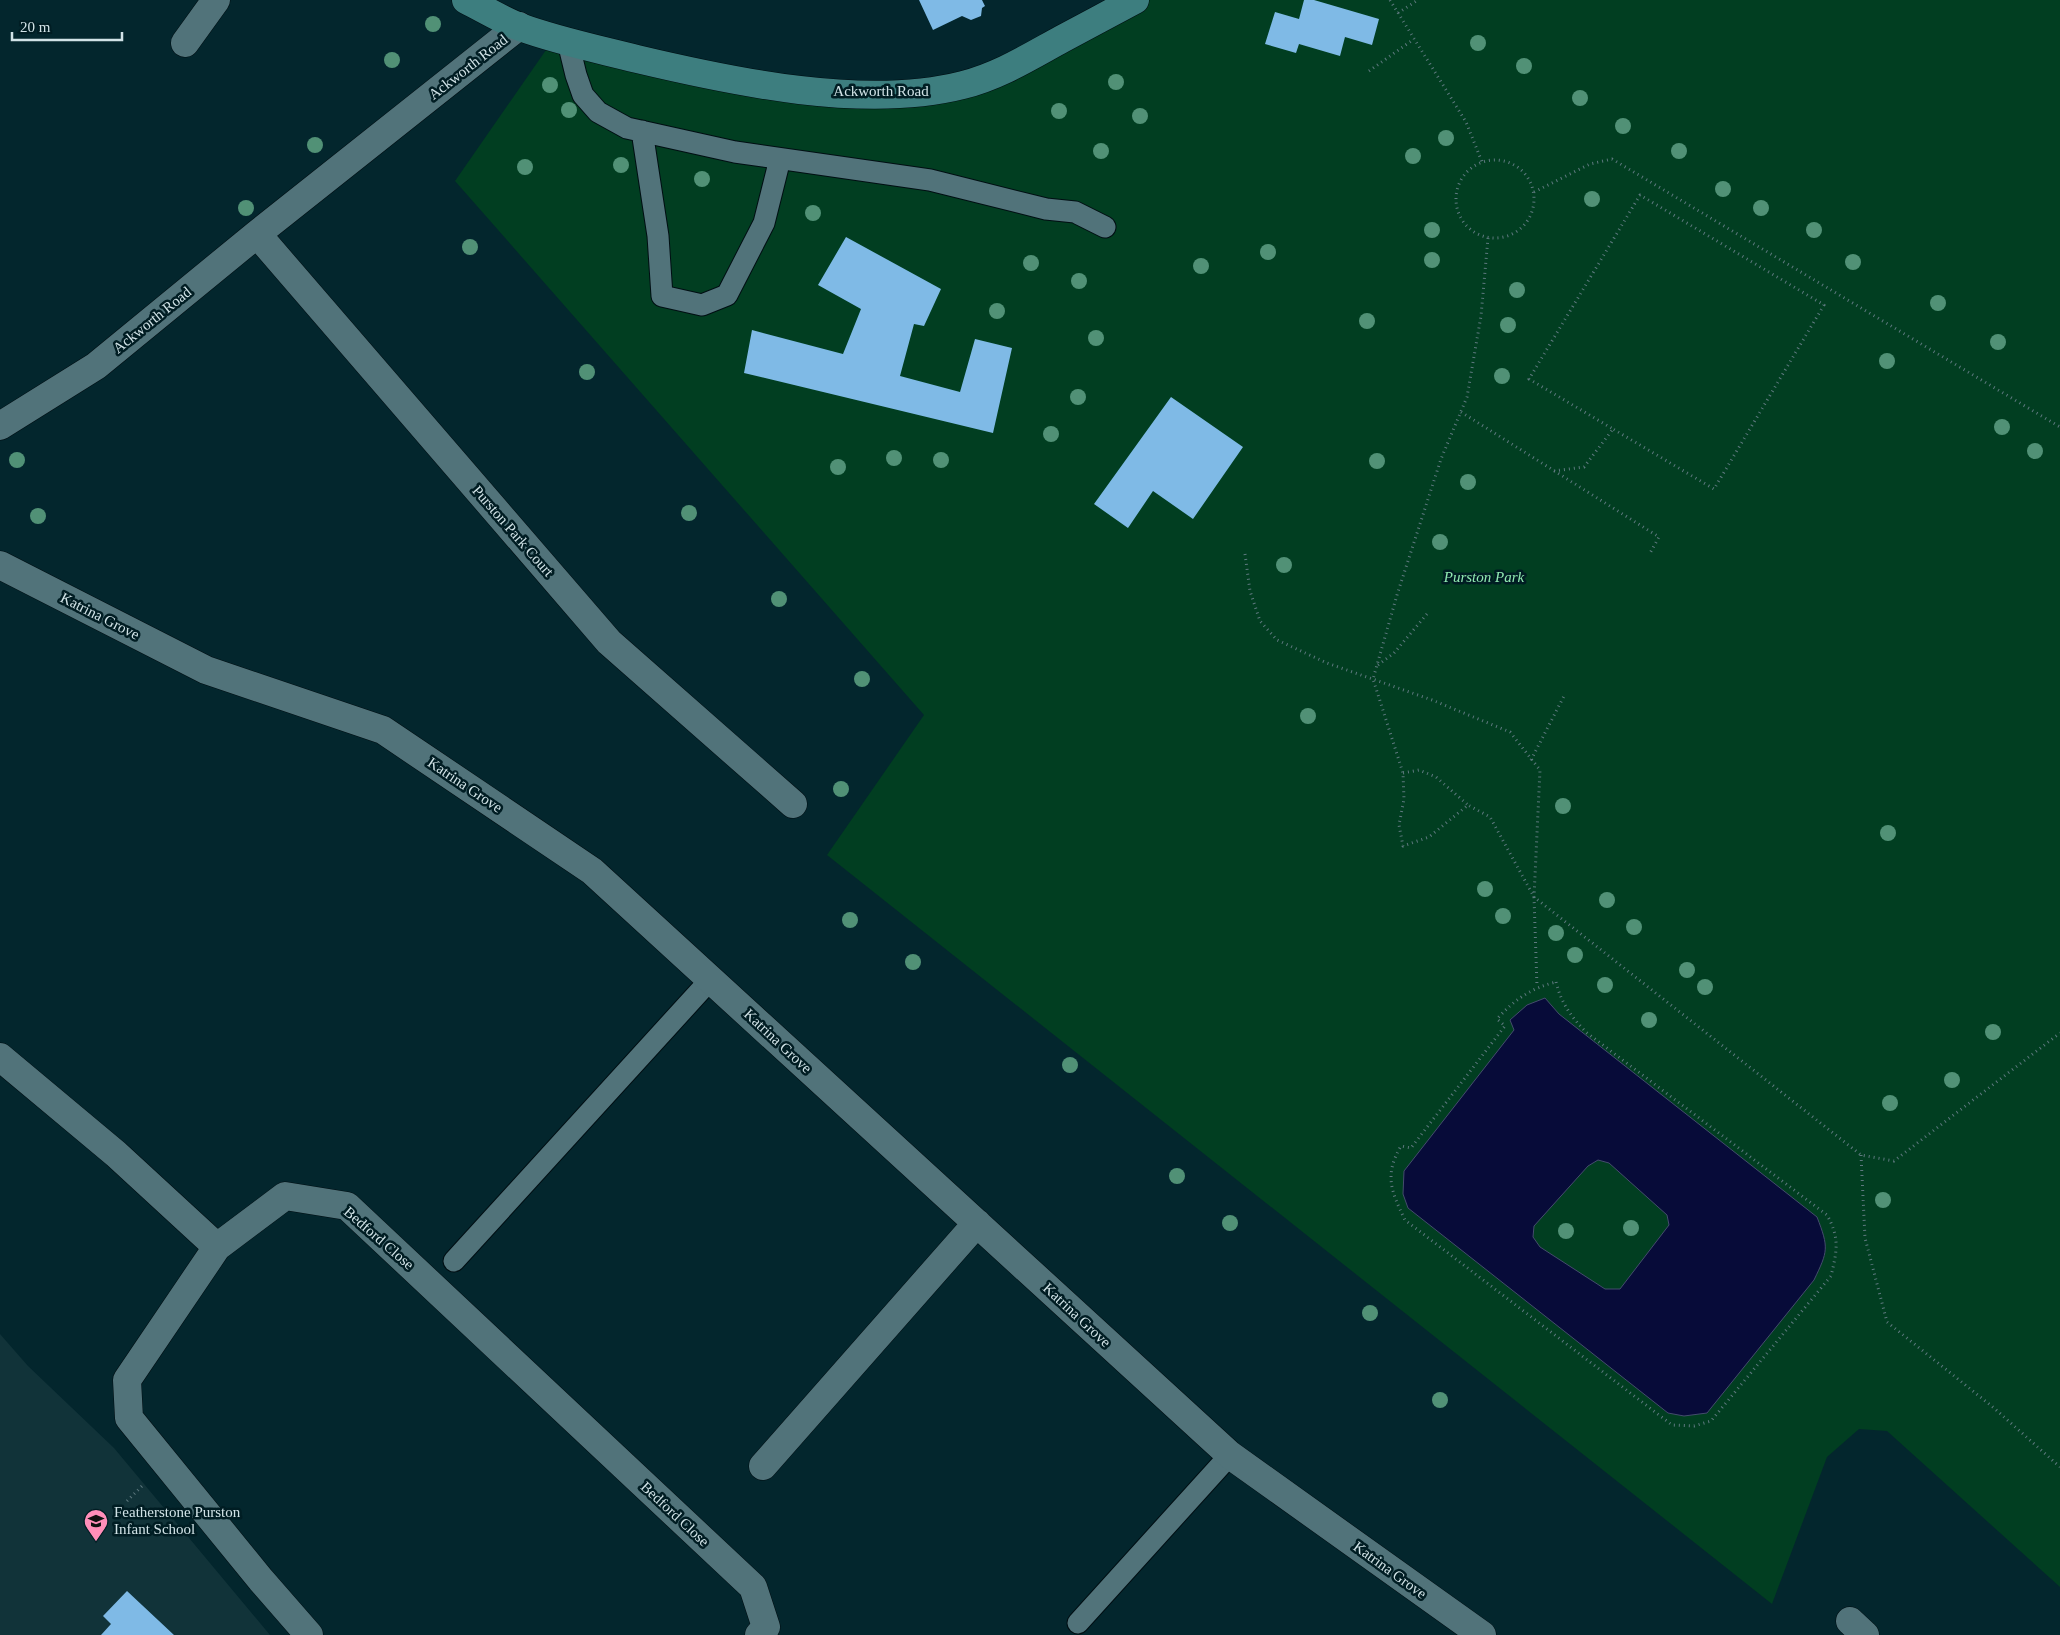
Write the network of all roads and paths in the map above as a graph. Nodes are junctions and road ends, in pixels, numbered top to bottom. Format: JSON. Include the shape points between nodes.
{"nodes":[{"id":1,"x":216,"y":0,"type":"edge"},
{"id":2,"x":466,"y":0,"type":"edge"},
{"id":3,"x":1135,"y":0,"type":"edge"},
{"id":4,"x":1390,"y":0,"type":"edge"},
{"id":5,"x":1418,"y":0,"type":"edge"},
{"id":6,"x":1398,"y":13,"type":"junction"},
{"id":7,"x":519,"y":26,"type":"junction"},
{"id":8,"x":1414,"y":39,"type":"junction"},
{"id":9,"x":568,"y":42,"type":"junction"},
{"id":10,"x":186,"y":43,"type":"dead end"},
{"id":11,"x":1369,"y":71,"type":"dead end"},
{"id":12,"x":642,"y":131,"type":"junction"},
{"id":13,"x":780,"y":159,"type":"junction"},
{"id":14,"x":1482,"y":162,"type":"junction"},
{"id":15,"x":1534,"y":192,"type":"junction"},
{"id":16,"x":1105,"y":227,"type":"dead end"},
{"id":17,"x":257,"y":234,"type":"junction"},
{"id":18,"x":1488,"y":238,"type":"junction"},
{"id":19,"x":1461,"y":412,"type":"junction"},
{"id":20,"x":0,"y":426,"type":"edge"},
{"id":21,"x":2060,"y":427,"type":"edge"},
{"id":22,"x":1613,"y":429,"type":"junction"},
{"id":23,"x":1554,"y":471,"type":"junction"},
{"id":24,"x":1245,"y":554,"type":"dead end"},
{"id":25,"x":1649,"y":555,"type":"dead end"},
{"id":26,"x":0,"y":565,"type":"edge"},
{"id":27,"x":1427,"y":614,"type":"dead end"},
{"id":28,"x":1377,"y":666,"type":"junction"},
{"id":29,"x":1373,"y":679,"type":"junction"},
{"id":30,"x":1564,"y":696,"type":"dead end"},
{"id":31,"x":1532,"y":760,"type":"junction"},
{"id":32,"x":1403,"y":773,"type":"junction"},
{"id":33,"x":793,"y":804,"type":"dead end"},
{"id":34,"x":1468,"y":805,"type":"junction"},
{"id":35,"x":1534,"y":897,"type":"junction"},
{"id":36,"x":711,"y":979,"type":"junction"},
{"id":37,"x":1537,"y":987,"type":"junction"},
{"id":38,"x":2060,"y":1033,"type":"edge"},
{"id":39,"x":0,"y":1057,"type":"edge"},
{"id":40,"x":1860,"y":1155,"type":"junction"},
{"id":41,"x":977,"y":1223,"type":"junction"},
{"id":42,"x":217,"y":1248,"type":"junction"},
{"id":43,"x":454,"y":1261,"type":"dead end"},
{"id":44,"x":1230,"y":1455,"type":"junction"},
{"id":45,"x":763,"y":1466,"type":"dead end"},
{"id":46,"x":2060,"y":1467,"type":"edge"},
{"id":47,"x":1078,"y":1623,"type":"dead end"},
{"id":48,"x":768,"y":1632,"type":"edge"},
{"id":49,"x":309,"y":1635,"type":"edge"},
{"id":50,"x":1482,"y":1635,"type":"edge"}],
"edges":[{"from":1,"to":10,"type":"street"},
{"from":2,"to":7,"type":"main road"},
{"from":3,"to":9,"type":"main road","name":"Ackworth Road","via":[[1001,73],[924,94],[850,94],[785,87],[670,66]]},
{"from":4,"to":6,"type":"path"},
{"from":5,"to":6,"type":"path"},
{"from":6,"to":8,"type":"path"},
{"from":7,"to":9,"type":"main road","name":"Ackworth Road"},
{"from":7,"to":17,"type":"street","name":"Ackworth Road"},
{"from":8,"to":11,"type":"path"},
{"from":8,"to":14,"type":"path","via":[[1466,122]]},
{"from":9,"to":12,"type":"lane","via":[[583,95],[598,112],[627,128]]},
{"from":12,"to":13,"type":"lane"},
{"from":12,"to":13,"type":"lane","via":[[658,236],[662,296],[702,305],[726,295],[731,287],[764,224]]},
{"from":13,"to":16,"type":"lane","via":[[930,180],[1046,209],[1075,212]]},
{"from":14,"to":15,"type":"path","via":[[1509,162],[1523,171]]},
{"from":14,"to":18,"type":"path","via":[[1470,168],[1462,178],[1456,202],[1466,226]]},
{"from":15,"to":18,"type":"path","via":[[1531,217],[1523,227],[1501,238]]},
{"from":15,"to":21,"type":"path","via":[[1590,164],[1612,159]]},
{"from":17,"to":20,"type":"street","name":"Ackworth Road","via":[[96,366]]},
{"from":17,"to":33,"type":"street","name":"Purston Park Court","via":[[609,642]]},
{"from":18,"to":19,"type":"path","via":[[1481,316],[1468,397]]},
{"from":19,"to":23,"type":"path"},
{"from":19,"to":28,"type":"path","via":[[1441,459]]},
{"from":22,"to":22,"type":"path","via":[[1529,379],[1640,195],[1824,305],[1714,489]]},
{"from":22,"to":23,"type":"path","via":[[1584,467]]},
{"from":23,"to":25,"type":"path","via":[[1660,536]]},
{"from":24,"to":29,"type":"path","via":[[1250,591],[1260,621],[1277,640]]},
{"from":26,"to":36,"type":"street","name":"Katrina Grove","via":[[206,670],[383,730],[592,870]]},
{"from":27,"to":28,"type":"path","via":[[1394,653]]},
{"from":28,"to":29,"type":"path"},
{"from":29,"to":31,"type":"path","via":[[1510,732]]},
{"from":29,"to":32,"type":"path"},
{"from":30,"to":31,"type":"path"},
{"from":31,"to":35,"type":"path","via":[[1540,770]]},
{"from":32,"to":34,"type":"path","via":[[1419,770],[1436,777]]},
{"from":32,"to":34,"type":"path","via":[[1404,799],[1399,825],[1403,846],[1429,837]]},
{"from":34,"to":35,"type":"path","via":[[1490,817]]},
{"from":35,"to":37,"type":"path"},
{"from":35,"to":40,"type":"path"},
{"from":36,"to":41,"type":"street","name":"Katrina Grove"},
{"from":36,"to":43,"type":"lane"},
{"from":37,"to":37,"type":"path","via":[[1506,1008],[1497,1020],[1505,1026],[1411,1148],[1401,1146],[1393,1159],[1390,1179],[1398,1205],[1405,1220],[1672,1425],[1694,1426],[1711,1421],[1832,1276],[1836,1230],[1827,1215],[1587,1033],[1573,1019],[1556,982]]},
{"from":38,"to":40,"type":"path","via":[[1894,1161]]},
{"from":39,"to":42,"type":"street","via":[[116,1154]]},
{"from":40,"to":46,"type":"path","via":[[1865,1238],[1887,1322],[1994,1408]]},
{"from":41,"to":44,"type":"street","name":"Katrina Grove"},
{"from":41,"to":45,"type":"street"},
{"from":42,"to":48,"type":"street","name":"Bedford Close","via":[[285,1196],[347,1206],[753,1587]]},
{"from":42,"to":49,"type":"street","name":"Bedford Close","via":[[127,1380],[129,1418]]},
{"from":44,"to":47,"type":"lane"},
{"from":44,"to":50,"type":"street","name":"Katrina Grove"}]}
